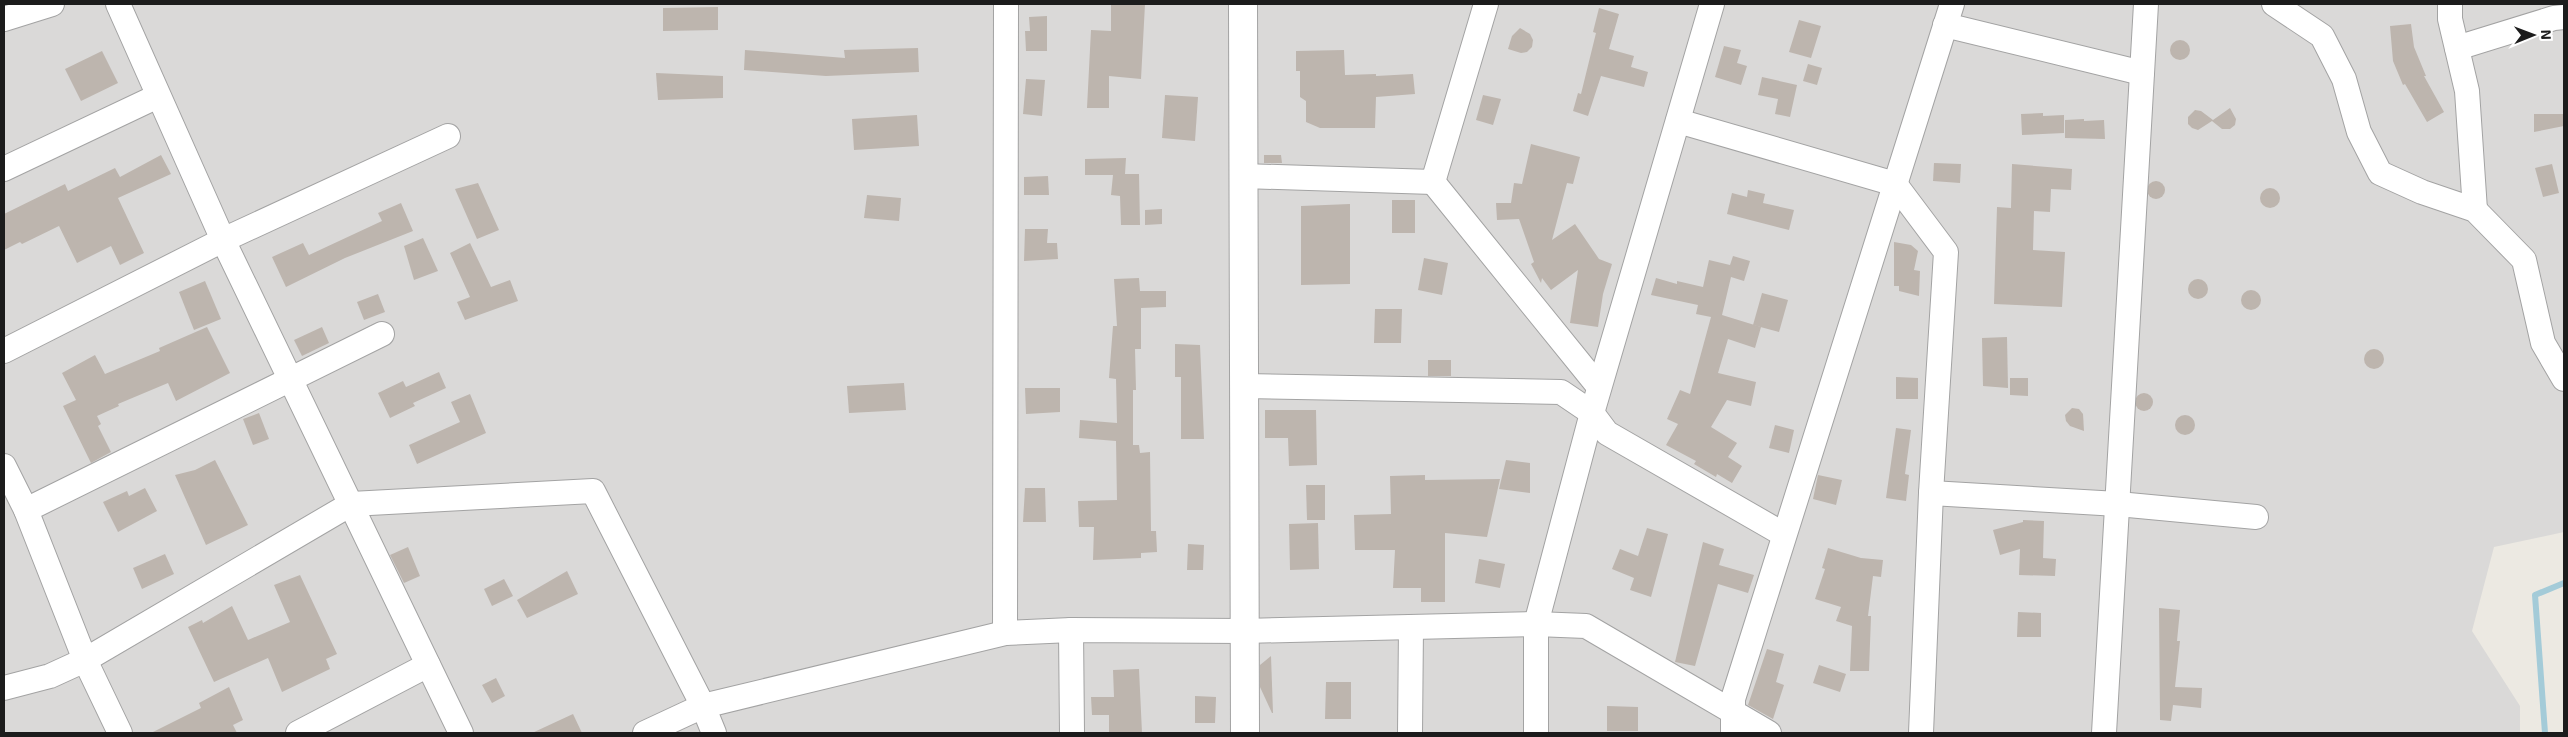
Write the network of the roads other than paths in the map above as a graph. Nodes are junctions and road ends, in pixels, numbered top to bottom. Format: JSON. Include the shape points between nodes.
{"nodes":[{"id":1,"x":52,"y":4,"type":"edge"},
{"id":2,"x":118,"y":4,"type":"edge"},
{"id":3,"x":1006,"y":4,"type":"edge"},
{"id":4,"x":1243,"y":4,"type":"edge"},
{"id":5,"x":1486,"y":4,"type":"edge"},
{"id":6,"x":1712,"y":4,"type":"edge"},
{"id":7,"x":2146,"y":4,"type":"edge"},
{"id":8,"x":2274,"y":4,"type":"edge"},
{"id":9,"x":2450,"y":4,"type":"edge"},
{"id":10,"x":1949,"y":14,"type":"edge"},
{"id":11,"x":2564,"y":17,"type":"edge"},
{"id":12,"x":4,"y":19,"type":"edge"},
{"id":13,"x":2457,"y":48,"type":"junction"},
{"id":14,"x":2142,"y":73,"type":"junction"},
{"id":15,"x":158,"y":96,"type":"junction"},
{"id":16,"x":1678,"y":121,"type":"junction"},
{"id":17,"x":448,"y":136,"type":"dead end"},
{"id":18,"x":4,"y":169,"type":"edge"},
{"id":19,"x":1243,"y":176,"type":"junction"},
{"id":20,"x":1433,"y":182,"type":"junction"},
{"id":21,"x":1895,"y":184,"type":"junction"},
{"id":22,"x":2475,"y":210,"type":"junction"},
{"id":23,"x":224,"y":240,"type":"junction"},
{"id":24,"x":382,"y":334,"type":"dead end"},
{"id":25,"x":4,"y":351,"type":"edge"},
{"id":26,"x":290,"y":377,"type":"junction"},
{"id":27,"x":2564,"y":378,"type":"edge"},
{"id":28,"x":1244,"y":386,"type":"junction"},
{"id":29,"x":1599,"y":387,"type":"junction"},
{"id":30,"x":1592,"y":413,"type":"junction"},
{"id":31,"x":4,"y":466,"type":"edge"},
{"id":32,"x":1931,"y":493,"type":"junction"},
{"id":33,"x":351,"y":504,"type":"junction"},
{"id":34,"x":2118,"y":504,"type":"junction"},
{"id":35,"x":26,"y":510,"type":"junction"},
{"id":36,"x":2256,"y":517,"type":"dead end"},
{"id":37,"x":1783,"y":534,"type":"junction"},
{"id":38,"x":1536,"y":624,"type":"junction"},
{"id":39,"x":1411,"y":627,"type":"junction"},
{"id":40,"x":1071,"y":630,"type":"junction"},
{"id":41,"x":1244,"y":631,"type":"junction"},
{"id":42,"x":1004,"y":633,"type":"junction"},
{"id":43,"x":85,"y":660,"type":"junction"},
{"id":44,"x":428,"y":665,"type":"junction"},
{"id":45,"x":4,"y":688,"type":"edge"},
{"id":46,"x":703,"y":706,"type":"junction"},
{"id":47,"x":1733,"y":723,"type":"edge"},
{"id":48,"x":120,"y":733,"type":"edge"},
{"id":49,"x":298,"y":733,"type":"edge"},
{"id":50,"x":461,"y":733,"type":"edge"},
{"id":51,"x":645,"y":733,"type":"edge"},
{"id":52,"x":714,"y":733,"type":"edge"},
{"id":53,"x":1072,"y":733,"type":"edge"},
{"id":54,"x":1244,"y":733,"type":"edge"},
{"id":55,"x":1410,"y":733,"type":"edge"},
{"id":56,"x":1536,"y":733,"type":"edge"},
{"id":57,"x":1769,"y":733,"type":"edge"},
{"id":58,"x":1921,"y":733,"type":"edge"},
{"id":59,"x":2104,"y":733,"type":"edge"}],
"edges":[{"from":1,"to":12,"type":"street"},
{"from":2,"to":15,"type":"street"},
{"from":3,"to":42,"type":"street"},
{"from":4,"to":19,"type":"street"},
{"from":5,"to":20,"type":"street"},
{"from":6,"to":16,"type":"street"},
{"from":7,"to":14,"type":"street"},
{"from":8,"to":22,"type":"street","via":[[2322,36],[2344,79],[2359,132],[2380,173]]},
{"from":9,"to":13,"type":"street"},
{"from":10,"to":14,"type":"street"},
{"from":10,"to":21,"type":"street"},
{"from":11,"to":13,"type":"street"},
{"from":13,"to":22,"type":"street","via":[[2467,91]]},
{"from":14,"to":34,"type":"street"},
{"from":15,"to":18,"type":"street"},
{"from":15,"to":23,"type":"street"},
{"from":16,"to":21,"type":"street"},
{"from":16,"to":29,"type":"street"},
{"from":17,"to":23,"type":"street"},
{"from":19,"to":20,"type":"street"},
{"from":19,"to":28,"type":"street"},
{"from":20,"to":29,"type":"street"},
{"from":21,"to":32,"type":"street","via":[[1946,252]]},
{"from":21,"to":37,"type":"street"},
{"from":22,"to":27,"type":"street","via":[[2524,260],[2542,343]]},
{"from":23,"to":25,"type":"street"},
{"from":23,"to":26,"type":"street"},
{"from":24,"to":26,"type":"street"},
{"from":26,"to":33,"type":"street"},
{"from":26,"to":35,"type":"street"},
{"from":28,"to":30,"type":"street","via":[[1561,392]]},
{"from":28,"to":41,"type":"street"},
{"from":29,"to":30,"type":"street"},
{"from":30,"to":37,"type":"street","via":[[1607,432]]},
{"from":30,"to":38,"type":"street"},
{"from":31,"to":35,"type":"street"},
{"from":32,"to":34,"type":"street"},
{"from":32,"to":58,"type":"street"},
{"from":33,"to":43,"type":"street"},
{"from":33,"to":44,"type":"street"},
{"from":33,"to":46,"type":"street","via":[[592,491]]},
{"from":34,"to":36,"type":"street"},
{"from":34,"to":59,"type":"street"},
{"from":35,"to":43,"type":"street"},
{"from":37,"to":47,"type":"street","via":[[1733,699]]},
{"from":38,"to":39,"type":"street"},
{"from":38,"to":47,"type":"street","via":[[1586,626]]},
{"from":38,"to":56,"type":"street"},
{"from":39,"to":41,"type":"street"},
{"from":39,"to":55,"type":"street"},
{"from":40,"to":41,"type":"street"},
{"from":40,"to":42,"type":"street"},
{"from":40,"to":53,"type":"street"},
{"from":41,"to":54,"type":"street"},
{"from":42,"to":46,"type":"street"},
{"from":43,"to":45,"type":"street","via":[[50,676]]},
{"from":43,"to":48,"type":"street"},
{"from":44,"to":49,"type":"street"},
{"from":44,"to":50,"type":"street"},
{"from":46,"to":51,"type":"street"},
{"from":46,"to":52,"type":"street"},
{"from":47,"to":57,"type":"street"}]}
